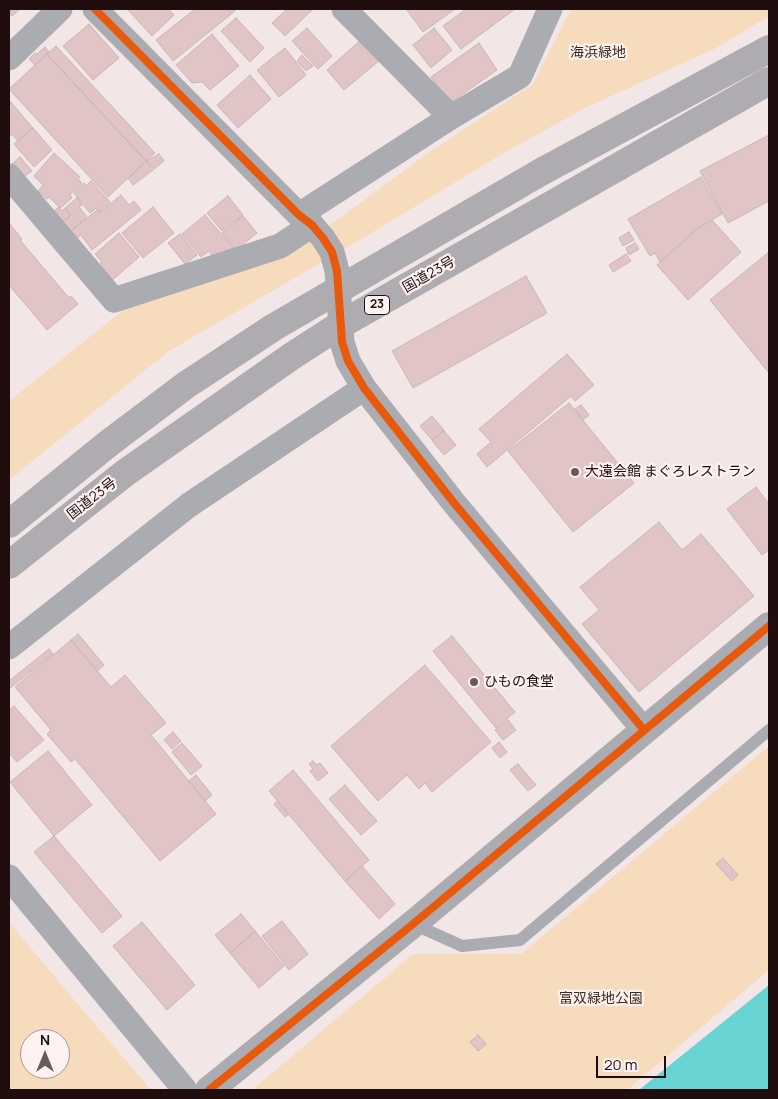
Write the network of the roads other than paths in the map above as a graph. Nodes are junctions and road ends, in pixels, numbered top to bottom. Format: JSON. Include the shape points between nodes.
{"nodes":[{"id":1,"x":60,"y":9,"type":"edge"},
{"id":2,"x":95,"y":9,"type":"edge"},
{"id":3,"x":344,"y":9,"type":"edge"},
{"id":4,"x":550,"y":9,"type":"edge"},
{"id":5,"x":769,"y":49,"type":"edge"},
{"id":6,"x":9,"y":58,"type":"edge"},
{"id":7,"x":769,"y":81,"type":"edge"},
{"id":8,"x":451,"y":117,"type":"junction"},
{"id":9,"x":9,"y":176,"type":"edge"},
{"id":10,"x":305,"y":220,"type":"junction"},
{"id":11,"x":339,"y":289,"type":"junction"},
{"id":12,"x":340,"y":325,"type":"junction"},
{"id":13,"x":364,"y":388,"type":"junction"},
{"id":14,"x":9,"y":524,"type":"edge"},
{"id":15,"x":9,"y":564,"type":"edge"},
{"id":16,"x":769,"y":626,"type":"edge"},
{"id":17,"x":9,"y":647,"type":"edge"},
{"id":18,"x":644,"y":730,"type":"junction"},
{"id":19,"x":769,"y":730,"type":"edge"},
{"id":20,"x":9,"y":877,"type":"edge"},
{"id":21,"x":413,"y":924,"type":"junction"},
{"id":22,"x":185,"y":1090,"type":"edge"},
{"id":23,"x":209,"y":1090,"type":"edge"}],
"edges":[{"from":1,"to":6,"type":"street"},
{"from":2,"to":10,"type":"street"},
{"from":3,"to":8,"type":"street"},
{"from":4,"to":8,"type":"street","via":[[520,76]]},
{"from":5,"to":11,"type":"highway","number":"23","via":[[541,172]]},
{"from":7,"to":12,"type":"highway","name":"国道23号","number":"23"},
{"from":8,"to":10,"type":"street"},
{"from":9,"to":10,"type":"street","via":[[114,300],[280,246]]},
{"from":10,"to":11,"type":"street","via":[[332,252]]},
{"from":11,"to":12,"type":"street"},
{"from":11,"to":14,"type":"highway","number":"23","via":[[186,385]]},
{"from":12,"to":13,"type":"street","via":[[348,361]]},
{"from":12,"to":15,"type":"highway","name":"国道23号","number":"23","via":[[125,473]]},
{"from":13,"to":17,"type":"street","via":[[189,505]]},
{"from":13,"to":18,"type":"street","via":[[454,503]]},
{"from":16,"to":18,"type":"street"},
{"from":18,"to":21,"type":"street"},
{"from":19,"to":21,"type":"lane","via":[[520,940],[462,946]]},
{"from":20,"to":22,"type":"street"},
{"from":21,"to":23,"type":"street"}]}
